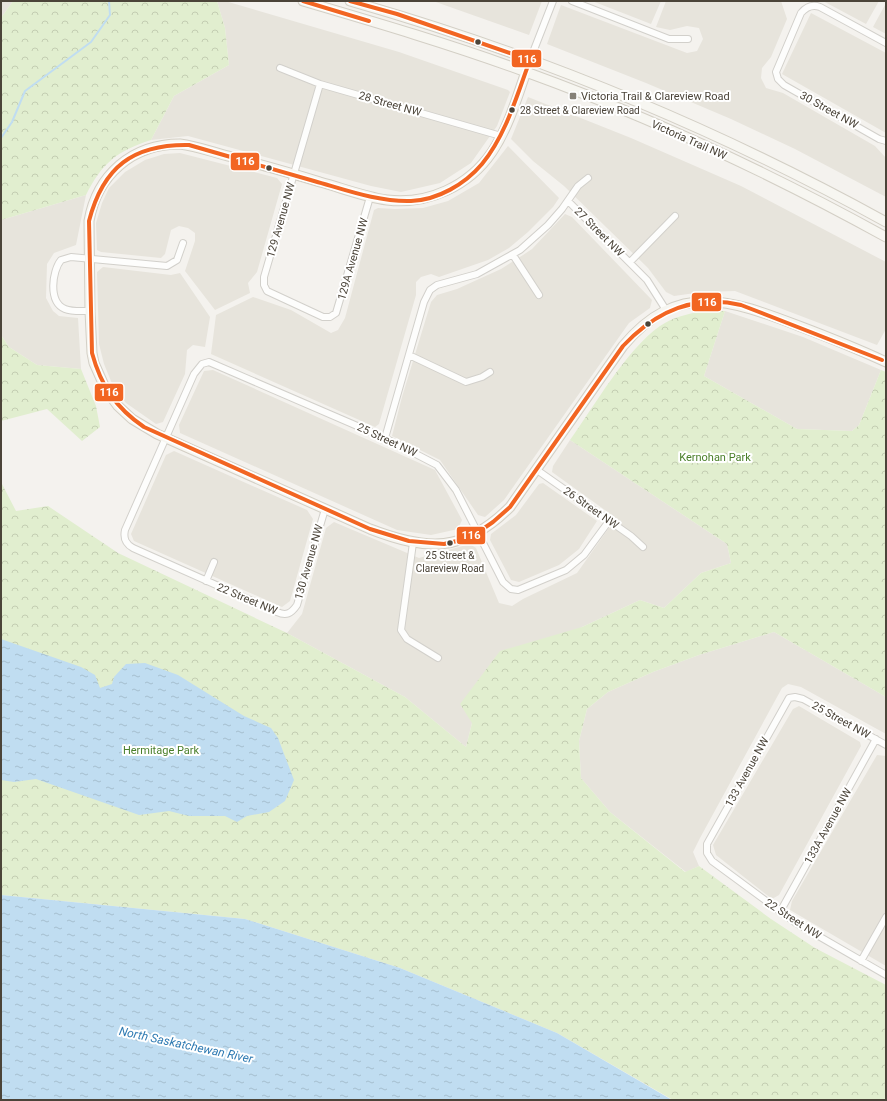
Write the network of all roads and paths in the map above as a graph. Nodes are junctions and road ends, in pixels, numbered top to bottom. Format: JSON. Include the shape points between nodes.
{"nodes":[{"id":1,"x":303,"y":1,"type":"edge"},
{"id":2,"x":350,"y":1,"type":"edge"},
{"id":3,"x":553,"y":1,"type":"edge"},
{"id":4,"x":572,"y":1,"type":"edge"},
{"id":5,"x":688,"y":39,"type":"dead end"},
{"id":6,"x":886,"y":43,"type":"edge"},
{"id":7,"x":530,"y":60,"type":"junction"},
{"id":8,"x":280,"y":68,"type":"dead end"},
{"id":9,"x":526,"y":72,"type":"junction"},
{"id":10,"x":320,"y":84,"type":"junction"},
{"id":11,"x":501,"y":136,"type":"junction"},
{"id":12,"x":886,"y":141,"type":"edge"},
{"id":13,"x":294,"y":174,"type":"junction"},
{"id":14,"x":588,"y":178,"type":"dead end"},
{"id":15,"x":370,"y":196,"type":"junction"},
{"id":16,"x":568,"y":201,"type":"junction"},
{"id":17,"x":675,"y":216,"type":"dead end"},
{"id":18,"x":886,"y":222,"type":"edge"},
{"id":19,"x":886,"y":236,"type":"edge"},
{"id":20,"x":183,"y":243,"type":"dead end"},
{"id":21,"x":512,"y":255,"type":"junction"},
{"id":22,"x":89,"y":260,"type":"junction"},
{"id":23,"x":630,"y":262,"type":"junction"},
{"id":24,"x":539,"y":294,"type":"dead end"},
{"id":25,"x":666,"y":310,"type":"junction"},
{"id":26,"x":90,"y":311,"type":"junction"},
{"id":27,"x":330,"y":317,"type":"joint"},
{"id":28,"x":409,"y":355,"type":"junction"},
{"id":29,"x":885,"y":358,"type":"edge"},
{"id":30,"x":490,"y":372,"type":"dead end"},
{"id":31,"x":165,"y":438,"type":"junction"},
{"id":32,"x":385,"y":438,"type":"junction"},
{"id":33,"x":537,"y":470,"type":"junction"},
{"id":34,"x":325,"y":509,"type":"junction"},
{"id":35,"x":609,"y":520,"type":"junction"},
{"id":36,"x":477,"y":532,"type":"junction"},
{"id":37,"x":413,"y":543,"type":"junction"},
{"id":38,"x":643,"y":547,"type":"dead end"},
{"id":39,"x":214,"y":562,"type":"dead end"},
{"id":40,"x":206,"y":581,"type":"junction"},
{"id":41,"x":290,"y":613,"type":"joint"},
{"id":42,"x":438,"y":658,"type":"dead end"},
{"id":43,"x":795,"y":697,"type":"joint"},
{"id":44,"x":876,"y":740,"type":"junction"},
{"id":45,"x":886,"y":745,"type":"edge"},
{"id":46,"x":707,"y":853,"type":"joint"},
{"id":47,"x":780,"y":912,"type":"junction"},
{"id":48,"x":886,"y":917,"type":"edge"},
{"id":49,"x":861,"y":961,"type":"junction"},
{"id":50,"x":886,"y":975,"type":"edge"}],
"edges":[{"from":1,"to":9,"type":"street","name":"Victoria Trail NW"},
{"from":2,"to":7,"type":"street","name":"Victoria Trail NW"},
{"from":3,"to":7,"type":"street"},
{"from":4,"to":5,"type":"street","via":[[669,39]]},
{"from":6,"to":12,"type":"street","name":"30 Street NW","via":[[820,7],[812,6],[804,9],[779,62],[776,76],[784,85]]},
{"from":7,"to":9,"type":"street"},
{"from":7,"to":18,"type":"street","name":"Victoria Trail NW","via":[[680,121],[786,170]]},
{"from":8,"to":10,"type":"street","name":"28 Street NW"},
{"from":9,"to":11,"type":"street"},
{"from":9,"to":19,"type":"street","name":"Victoria Trail NW","via":[[607,104],[760,171]]},
{"from":10,"to":11,"type":"street","name":"28 Street NW"},
{"from":10,"to":13,"type":"street","name":"129 Avenue NW"},
{"from":11,"to":15,"type":"street","via":[[478,169],[446,192],[408,201]]},
{"from":13,"to":15,"type":"street"},
{"from":13,"to":22,"type":"street","via":[[189,146],[165,145],[142,150],[115,168],[96,194],[89,221]]},
{"from":13,"to":27,"type":"street","name":"129 Avenue NW","via":[[264,277],[265,288],[270,293],[320,316]]},
{"from":14,"to":16,"type":"street","via":[[578,186]]},
{"from":15,"to":27,"type":"street","name":"129A Avenue NW","via":[[338,309]]},
{"from":16,"to":21,"type":"street","via":[[539,234]]},
{"from":16,"to":23,"type":"street","name":"27 Street NW"},
{"from":17,"to":23,"type":"street","name":"27 Street NW"},
{"from":20,"to":22,"type":"street","via":[[177,260],[167,266]]},
{"from":21,"to":24,"type":"street"},
{"from":21,"to":28,"type":"street","via":[[477,274],[436,285],[430,290],[424,302]]},
{"from":22,"to":26,"type":"street"},
{"from":22,"to":26,"type":"street","via":[[71,257],[61,260],[55,269],[54,289],[56,300],[64,309]]},
{"from":23,"to":25,"type":"street","name":"27 Street NW","via":[[654,289]]},
{"from":25,"to":29,"type":"street","via":[[707,301],[734,303]]},
{"from":25,"to":33,"type":"street","via":[[646,323],[623,346]]},
{"from":26,"to":31,"type":"street","via":[[92,353],[97,372],[106,390],[124,413]]},
{"from":28,"to":30,"type":"street","via":[[466,382]]},
{"from":28,"to":32,"type":"street"},
{"from":31,"to":32,"type":"street","name":"25 Street NW","via":[[194,374],[202,364],[209,362]]},
{"from":31,"to":34,"type":"street"},
{"from":31,"to":40,"type":"street","name":"22 Street NW","via":[[125,530],[125,542]]},
{"from":32,"to":36,"type":"street","name":"25 Street NW","via":[[437,465],[456,490]]},
{"from":33,"to":35,"type":"street","name":"26 Street NW"},
{"from":33,"to":36,"type":"street","via":[[510,507]]},
{"from":34,"to":37,"type":"street","via":[[376,532]]},
{"from":34,"to":41,"type":"street","name":"130 Avenue NW","via":[[297,606]]},
{"from":35,"to":36,"type":"street","name":"25 Street NW","via":[[584,555],[572,566],[522,590],[511,589],[503,582]]},
{"from":35,"to":38,"type":"street","name":"26 Street NW"},
{"from":36,"to":37,"type":"street","via":[[449,543]]},
{"from":37,"to":42,"type":"street","via":[[401,630],[407,639]]},
{"from":39,"to":40,"type":"street","name":"22 Street NW"},
{"from":40,"to":41,"type":"street","name":"22 Street NW","via":[[277,612]]},
{"from":43,"to":44,"type":"street","name":"25 Street NW"},
{"from":43,"to":46,"type":"street","name":"133 Avenue NW","via":[[789,698],[785,704],[707,844]]},
{"from":44,"to":45,"type":"street","name":"25 Street NW"},
{"from":44,"to":47,"type":"street","name":"133A Avenue NW"},
{"from":46,"to":47,"type":"street","name":"22 Street NW","via":[[712,861]]},
{"from":47,"to":49,"type":"street","name":"22 Street NW"},
{"from":48,"to":49,"type":"street"},
{"from":49,"to":50,"type":"street","name":"22 Street NW"}]}
